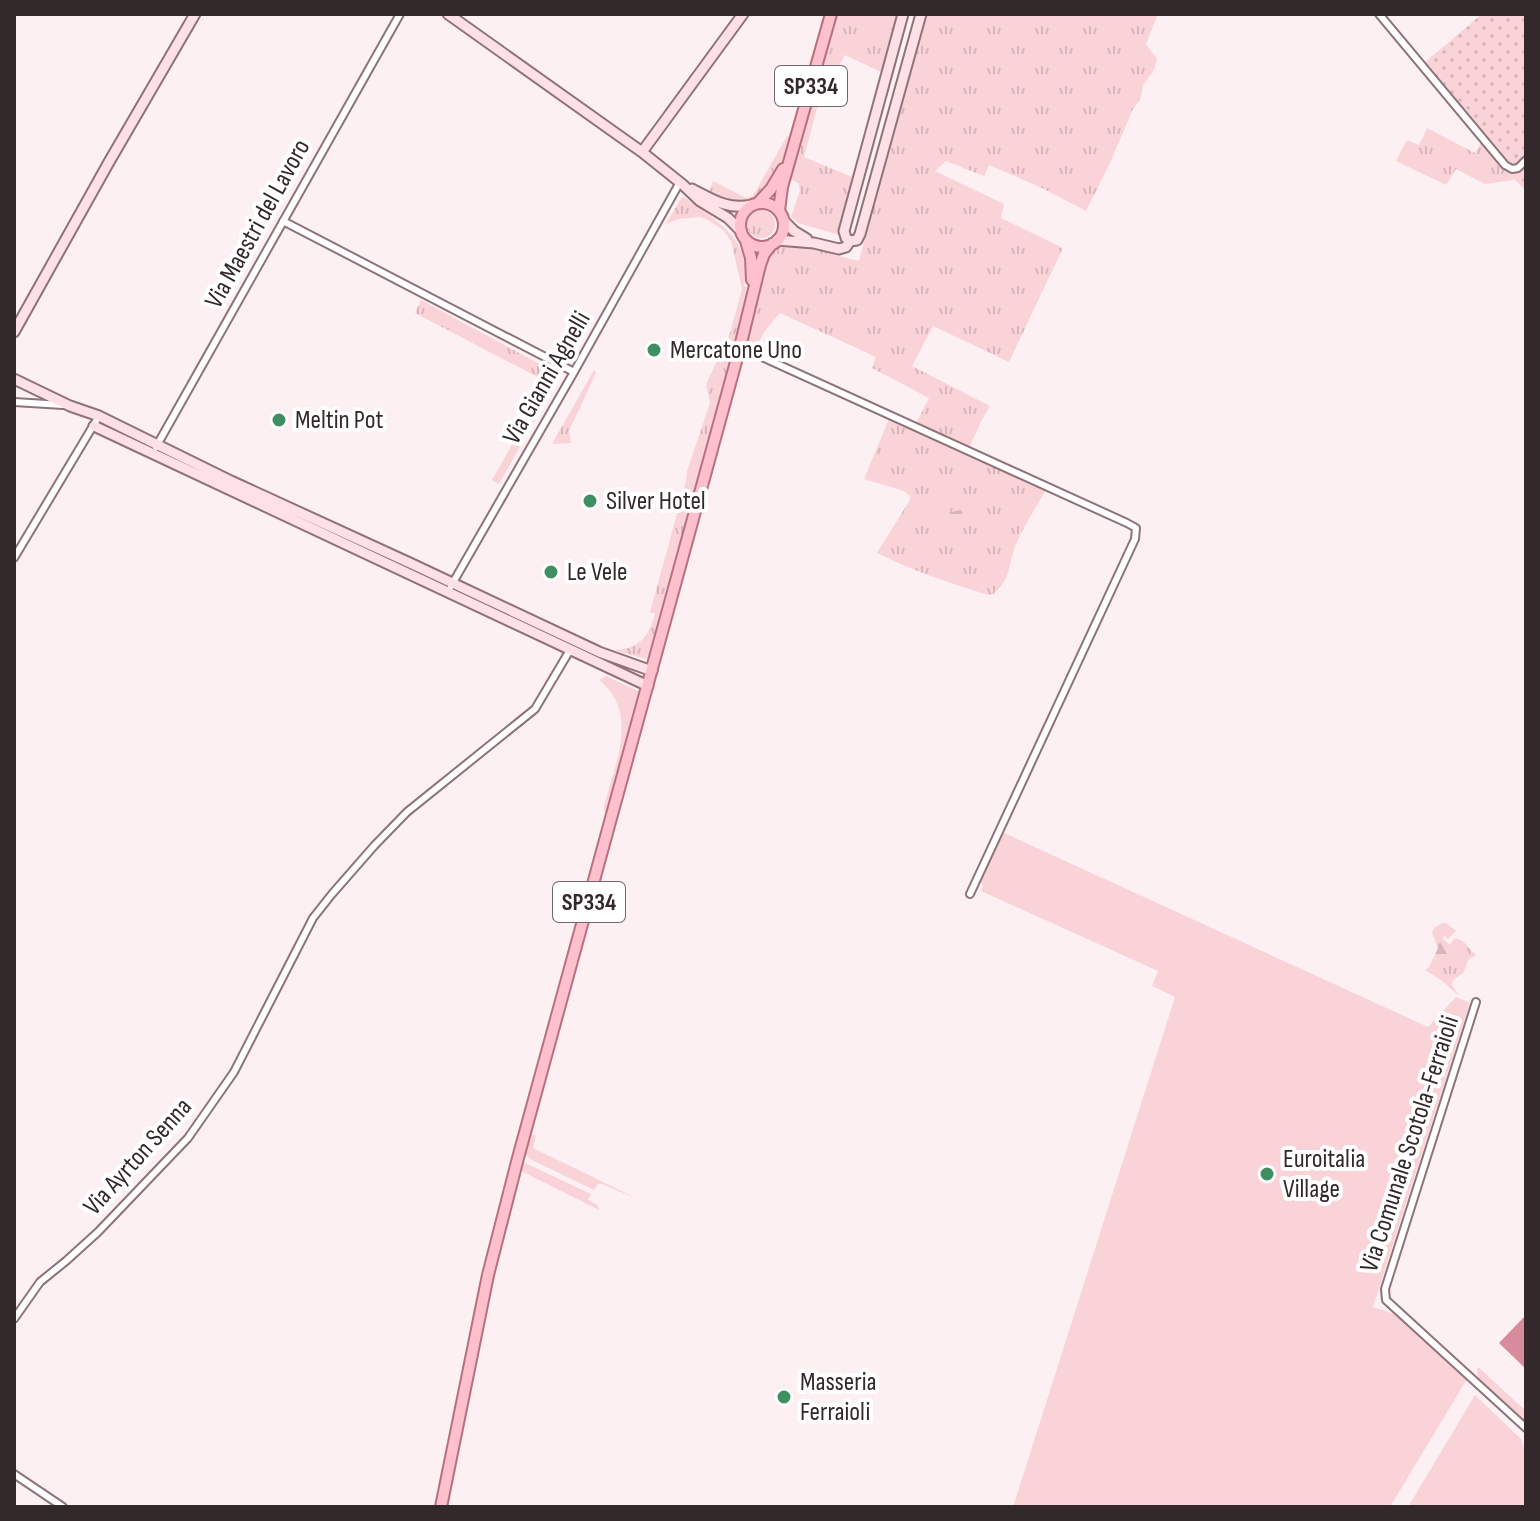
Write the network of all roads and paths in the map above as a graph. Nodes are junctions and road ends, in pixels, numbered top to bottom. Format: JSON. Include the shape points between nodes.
{"nodes":[{"id":1,"x":195,"y":14,"type":"edge"},
{"id":2,"x":400,"y":14,"type":"edge"},
{"id":3,"x":448,"y":14,"type":"edge"},
{"id":4,"x":743,"y":14,"type":"edge"},
{"id":5,"x":831,"y":14,"type":"edge"},
{"id":6,"x":903,"y":14,"type":"edge"},
{"id":7,"x":921,"y":14,"type":"edge"},
{"id":8,"x":1379,"y":14,"type":"edge"},
{"id":9,"x":899,"y":31,"type":"junction"},
{"id":10,"x":915,"y":36,"type":"junction"},
{"id":11,"x":642,"y":152,"type":"junction"},
{"id":12,"x":864,"y":154,"type":"junction"},
{"id":13,"x":790,"y":157,"type":"junction"},
{"id":14,"x":882,"y":159,"type":"junction"},
{"id":15,"x":1526,"y":160,"type":"edge"},
{"id":16,"x":681,"y":183,"type":"junction"},
{"id":17,"x":755,"y":204,"type":"junction"},
{"id":18,"x":781,"y":216,"type":"junction"},
{"id":19,"x":283,"y":221,"type":"junction"},
{"id":20,"x":742,"y":233,"type":"junction"},
{"id":21,"x":850,"y":241,"type":"junction"},
{"id":22,"x":774,"y":242,"type":"junction"},
{"id":23,"x":814,"y":243,"type":"junction"},
{"id":24,"x":751,"y":300,"type":"junction"},
{"id":25,"x":14,"y":332,"type":"edge"},
{"id":26,"x":740,"y":347,"type":"junction"},
{"id":27,"x":574,"y":372,"type":"junction"},
{"id":28,"x":14,"y":379,"type":"edge"},
{"id":29,"x":14,"y":402,"type":"edge"},
{"id":30,"x":70,"y":406,"type":"junction"},
{"id":31,"x":99,"y":416,"type":"junction"},
{"id":32,"x":94,"y":426,"type":"junction"},
{"id":33,"x":157,"y":444,"type":"junction"},
{"id":34,"x":153,"y":454,"type":"junction"},
{"id":35,"x":14,"y":558,"type":"edge"},
{"id":36,"x":450,"y":588,"type":"junction"},
{"id":37,"x":572,"y":646,"type":"junction"},
{"id":38,"x":652,"y":671,"type":"junction"},
{"id":39,"x":648,"y":686,"type":"junction"},
{"id":40,"x":970,"y":894,"type":"dead end"},
{"id":41,"x":1476,"y":1002,"type":"dead end"},
{"id":42,"x":14,"y":1319,"type":"edge"},
{"id":43,"x":1526,"y":1428,"type":"edge"},
{"id":44,"x":14,"y":1474,"type":"edge"},
{"id":45,"x":63,"y":1507,"type":"edge"},
{"id":46,"x":441,"y":1507,"type":"edge"}],
"edges":[{"from":1,"to":25,"type":"street"},
{"from":2,"to":19,"type":"street","name":"Via Maestri del Lavoro"},
{"from":3,"to":11,"type":"street"},
{"from":4,"to":11,"type":"street"},
{"from":5,"to":13,"type":"main road","number":"SP334"},
{"from":6,"to":9,"type":"street"},
{"from":7,"to":10,"type":"street"},
{"from":8,"to":15,"type":"street","via":[[1505,165],[1518,168]]},
{"from":9,"to":10,"type":"street"},
{"from":9,"to":12,"type":"street"},
{"from":10,"to":14,"type":"street"},
{"from":11,"to":16,"type":"street"},
{"from":12,"to":14,"type":"street"},
{"from":12,"to":21,"type":"street","via":[[844,231]]},
{"from":13,"to":17,"type":"main road","number":"SP334"},
{"from":13,"to":18,"type":"main road","number":"SP334"},
{"from":14,"to":21,"type":"street","via":[[859,237]]},
{"from":16,"to":17,"type":"street","via":[[727,206]]},
{"from":16,"to":20,"type":"street"},
{"from":16,"to":27,"type":"street","name":"Via Gianni Agnelli"},
{"from":17,"to":18,"type":"main road","via":[[770,204]]},
{"from":17,"to":20,"type":"main road","number":"SP334","via":[[741,217]]},
{"from":18,"to":22,"type":"main road","number":"SP334","via":[[783,232]]},
{"from":18,"to":23,"type":"street"},
{"from":19,"to":27,"type":"street"},
{"from":19,"to":33,"type":"street","name":"Via Maestri del Lavoro"},
{"from":20,"to":22,"type":"main road","via":[[754,245]]},
{"from":20,"to":24,"type":"main road","number":"SP334","via":[[751,258]]},
{"from":21,"to":23,"type":"street","via":[[839,249]]},
{"from":22,"to":23,"type":"street"},
{"from":22,"to":24,"type":"main road","number":"SP334","via":[[764,254]]},
{"from":24,"to":26,"type":"main road","number":"SP334"},
{"from":26,"to":38,"type":"main road","number":"SP334"},
{"from":26,"to":40,"type":"street","via":[[1136,528]]},
{"from":27,"to":36,"type":"street","name":"Via Gianni Agnelli"},
{"from":28,"to":30,"type":"street"},
{"from":29,"to":30,"type":"street"},
{"from":30,"to":31,"type":"street"},
{"from":31,"to":32,"type":"street"},
{"from":31,"to":33,"type":"street"},
{"from":32,"to":34,"type":"street"},
{"from":32,"to":35,"type":"street"},
{"from":33,"to":34,"type":"street","name":"Via Maestri del Lavoro"},
{"from":33,"to":36,"type":"street"},
{"from":34,"to":36,"type":"street"},
{"from":36,"to":37,"type":"street"},
{"from":37,"to":38,"type":"street"},
{"from":37,"to":39,"type":"street"},
{"from":37,"to":42,"type":"street","name":"Via Ayrton Senna","via":[[535,709],[407,812],[313,918],[234,1072],[188,1138],[98,1232],[40,1282]]},
{"from":38,"to":39,"type":"main road","number":"SP334"},
{"from":39,"to":46,"type":"main road","number":"SP334","via":[[510,1187]]},
{"from":41,"to":43,"type":"street","name":"Via Comunale Scotola-Ferraioli","via":[[1385,1289],[1386,1300]]},
{"from":44,"to":45,"type":"street"}]}
